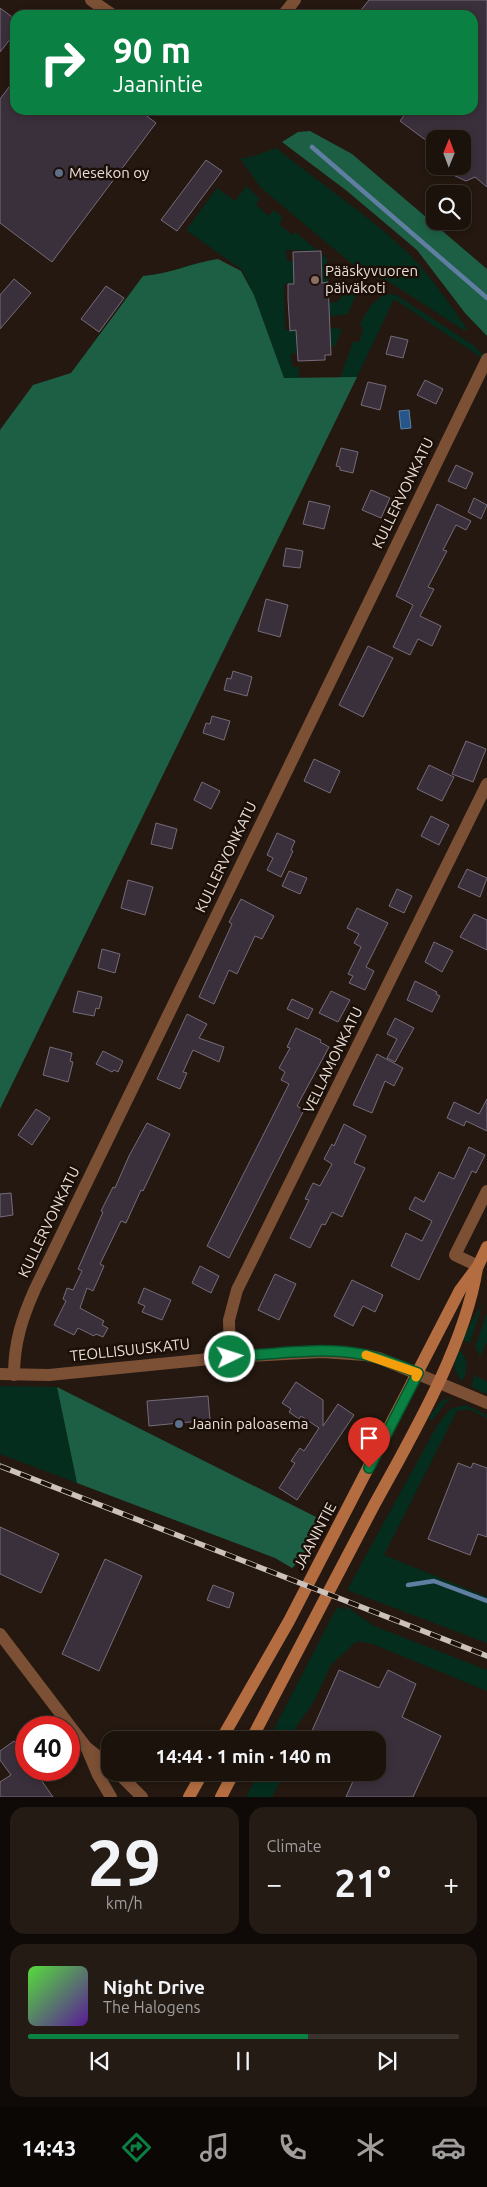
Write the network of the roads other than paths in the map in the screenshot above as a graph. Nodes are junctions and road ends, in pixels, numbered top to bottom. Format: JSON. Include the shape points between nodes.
{"nodes":[{"id":1,"x":91,"y":0,"type":"edge"},
{"id":2,"x":295,"y":0,"type":"edge"},
{"id":3,"x":106,"y":10,"type":"edge"},
{"id":4,"x":287,"y":10,"type":"edge"},
{"id":5,"x":487,"y":359,"type":"edge"},
{"id":6,"x":487,"y":784,"type":"edge"},
{"id":7,"x":487,"y":1191,"type":"edge"},
{"id":8,"x":487,"y":1247,"type":"edge"},
{"id":9,"x":478,"y":1266,"type":"junction"},
{"id":10,"x":230,"y":1357,"type":"junction"},
{"id":11,"x":418,"y":1373,"type":"junction"},
{"id":12,"x":0,"y":1374,"type":"edge"},
{"id":13,"x":14,"y":1375,"type":"junction"},
{"id":14,"x":437,"y":1382,"type":"junction"},
{"id":15,"x":487,"y":1403,"type":"edge"},
{"id":16,"x":0,"y":1634,"type":"edge"},
{"id":17,"x":226,"y":1731,"type":"edge"},
{"id":18,"x":256,"y":1731,"type":"edge"},
{"id":19,"x":86,"y":1747,"type":"junction"},
{"id":20,"x":101,"y":1759,"type":"edge"},
{"id":21,"x":126,"y":1781,"type":"edge"},
{"id":22,"x":198,"y":1781,"type":"edge"},
{"id":23,"x":229,"y":1781,"type":"edge"},
{"id":24,"x":111,"y":1797,"type":"edge"},
{"id":25,"x":142,"y":1797,"type":"edge"},
{"id":26,"x":189,"y":1797,"type":"edge"},
{"id":27,"x":221,"y":1797,"type":"edge"}],
"edges":[{"from":1,"to":3,"type":"street"},
{"from":2,"to":4,"type":"street"},
{"from":5,"to":13,"type":"street","name":"KULLERVONKATU","via":[[35,1289],[17,1337]]},
{"from":6,"to":10,"type":"street","name":"VELLAMONKATU","via":[[237,1290],[229,1320]]},
{"from":7,"to":9,"type":"street","via":[[455,1255]]},
{"from":8,"to":9,"type":"main road","name":"JAANINTIE"},
{"from":9,"to":11,"type":"main road","name":"JAANINTIE","via":[[460,1290]]},
{"from":9,"to":14,"type":"main road","name":"JAANINTIE","via":[[474,1293]]},
{"from":10,"to":11,"type":"street","name":"TEOLLISUUSKATU","via":[[346,1353],[378,1358]]},
{"from":10,"to":13,"type":"street","name":"TEOLLISUUSKATU","via":[[49,1375]]},
{"from":11,"to":14,"type":"street","name":"TEOLLISUUSKATU"},
{"from":11,"to":17,"type":"main road","name":"JAANINTIE","via":[[289,1621]]},
{"from":12,"to":13,"type":"street","name":"TEOLLISUUSKATU"},
{"from":14,"to":15,"type":"street","name":"TEOLLISUUSKATU"},
{"from":14,"to":18,"type":"main road","name":"JAANINTIE"},
{"from":16,"to":19,"type":"street"},
{"from":19,"to":20,"type":"street"},
{"from":19,"to":24,"type":"street"},
{"from":21,"to":25,"type":"street"},
{"from":22,"to":26,"type":"main road"},
{"from":23,"to":27,"type":"main road"}]}
